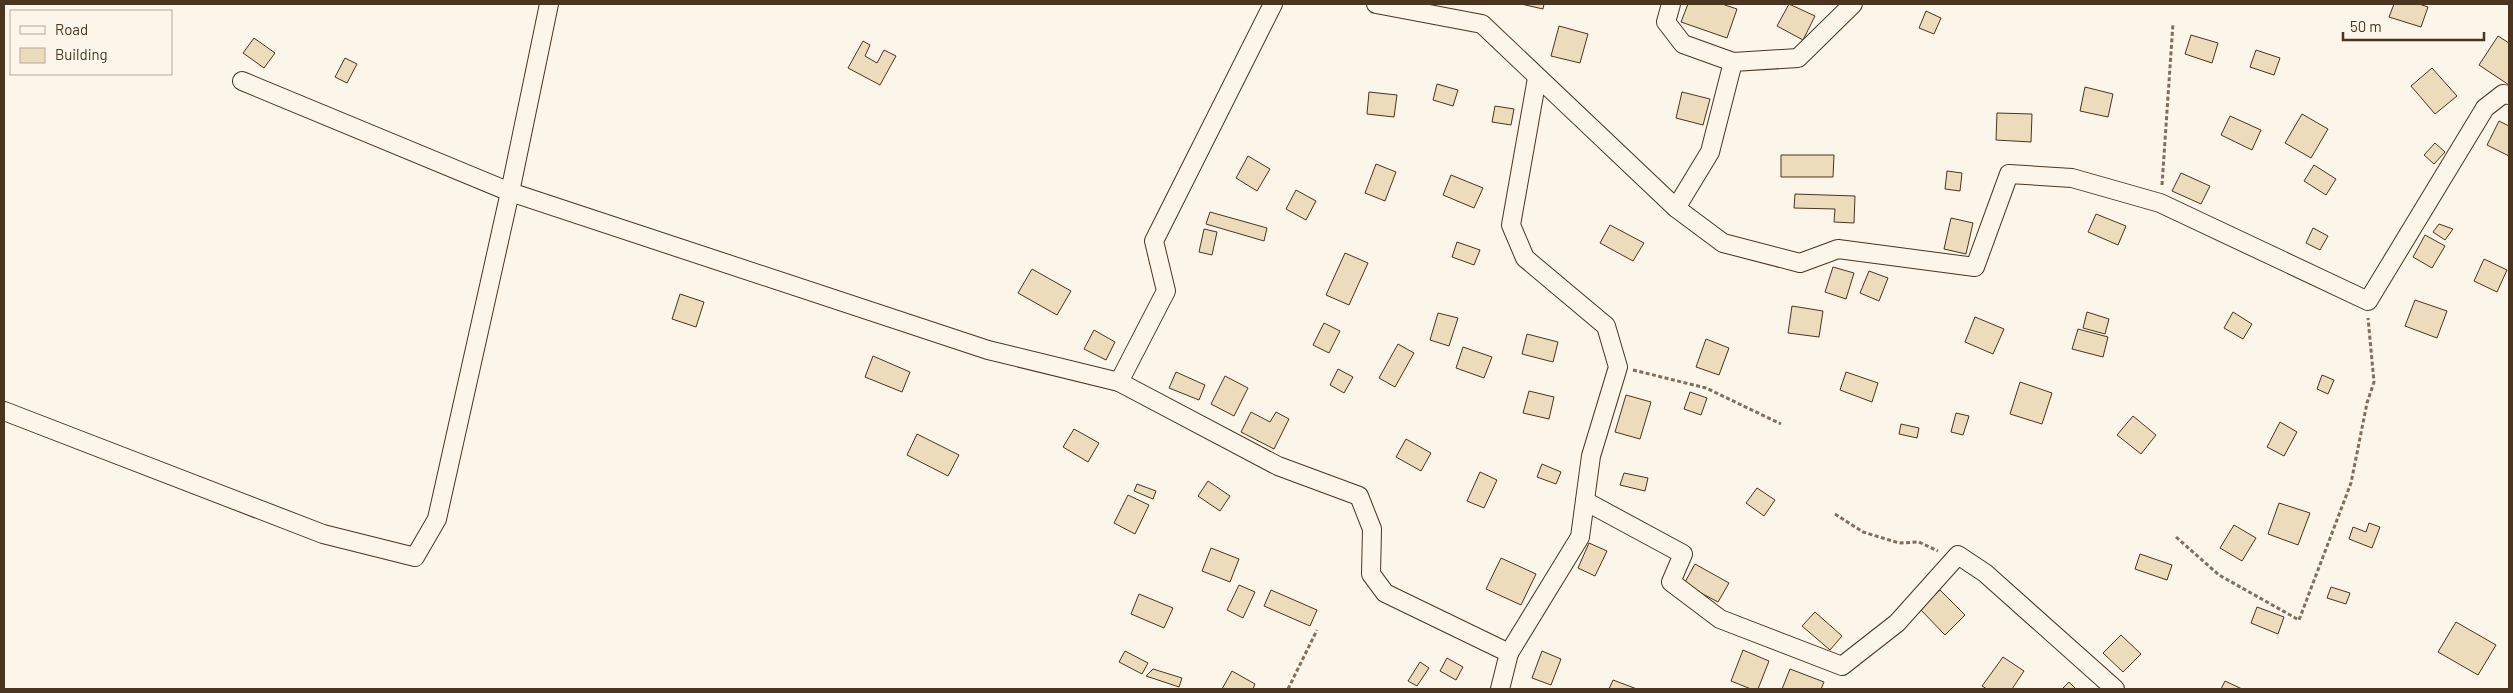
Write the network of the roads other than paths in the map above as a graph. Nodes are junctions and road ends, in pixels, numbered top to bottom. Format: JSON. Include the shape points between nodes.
{"nodes":[{"id":1,"x":550,"y":4,"type":"edge"},
{"id":2,"x":1273,"y":4,"type":"edge"},
{"id":3,"x":1376,"y":4,"type":"edge"},
{"id":4,"x":1671,"y":4,"type":"edge"},
{"id":5,"x":1853,"y":4,"type":"edge"},
{"id":6,"x":1733,"y":62,"type":"junction"},
{"id":7,"x":1537,"y":78,"type":"junction"},
{"id":8,"x":242,"y":81,"type":"dead end"},
{"id":9,"x":2509,"y":95,"type":"edge"},
{"id":10,"x":510,"y":192,"type":"junction"},
{"id":11,"x":1676,"y":208,"type":"junction"},
{"id":12,"x":1119,"y":382,"type":"junction"},
{"id":13,"x":4,"y":411,"type":"edge"},
{"id":14,"x":1585,"y":501,"type":"junction"},
{"id":15,"x":1509,"y":653,"type":"junction"},
{"id":16,"x":1500,"y":689,"type":"edge"},
{"id":17,"x":2115,"y":689,"type":"edge"}],
"edges":[{"from":1,"to":10,"type":"street"},
{"from":2,"to":12,"type":"street","via":[[1154,241],[1166,291]]},
{"from":3,"to":7,"type":"street","via":[[1482,24]]},
{"from":4,"to":6,"type":"street","via":[[1666,22],[1683,44]]},
{"from":5,"to":6,"type":"street","via":[[1798,58]]},
{"from":6,"to":11,"type":"street","via":[[1710,152]]},
{"from":7,"to":11,"type":"street"},
{"from":7,"to":14,"type":"street","via":[[1511,225],[1525,258],[1606,326],[1618,367],[1591,456]]},
{"from":8,"to":10,"type":"street"},
{"from":9,"to":11,"type":"street","via":[[2503,94],[2485,108],[2368,301],[2160,203],[2072,178],[2009,174],[1975,267],[1838,249],[1800,263],[1723,244]]},
{"from":10,"to":12,"type":"street","via":[[988,350]]},
{"from":10,"to":13,"type":"street","via":[[437,519],[415,557],[323,534]]},
{"from":12,"to":15,"type":"street","via":[[1278,466],[1358,496],[1372,529],[1371,574],[1385,593]]},
{"from":14,"to":15,"type":"street","via":[[1580,537]]},
{"from":14,"to":17,"type":"street","via":[[1683,554],[1671,582],[1720,619],[1842,666],[1897,623],[1958,555],[1985,573]]},
{"from":15,"to":16,"type":"street"}]}
